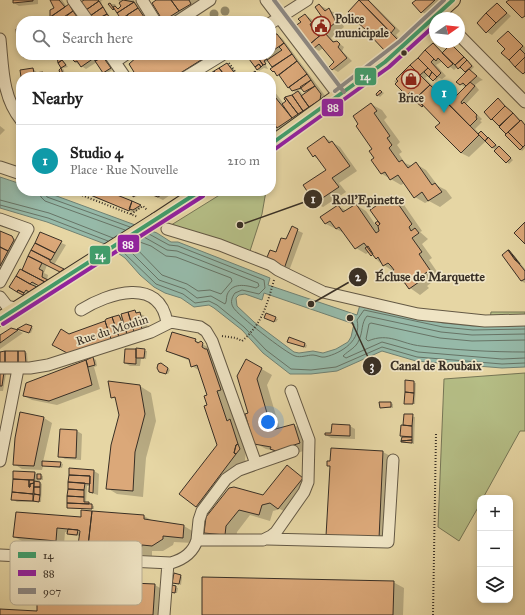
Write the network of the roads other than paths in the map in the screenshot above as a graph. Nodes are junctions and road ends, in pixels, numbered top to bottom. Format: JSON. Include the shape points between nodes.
{"nodes":[{"id":1,"x":73,"y":0,"type":"edge"},
{"id":2,"x":142,"y":0,"type":"edge"},
{"id":3,"x":210,"y":0,"type":"edge"},
{"id":4,"x":266,"y":0,"type":"edge"},
{"id":5,"x":307,"y":0,"type":"edge"},
{"id":6,"x":453,"y":0,"type":"edge"},
{"id":7,"x":443,"y":12,"type":"edge"},
{"id":8,"x":84,"y":16,"type":"edge"},
{"id":9,"x":152,"y":16,"type":"edge"},
{"id":10,"x":186,"y":16,"type":"edge"},
{"id":11,"x":273,"y":16,"type":"edge"},
{"id":12,"x":276,"y":20,"type":"edge"},
{"id":13,"x":276,"y":22,"type":"edge"},
{"id":14,"x":429,"y":25,"type":"edge"},
{"id":15,"x":0,"y":39,"type":"edge"},
{"id":16,"x":465,"y":40,"type":"edge"},
{"id":17,"x":114,"y":60,"type":"edge"},
{"id":18,"x":217,"y":60,"type":"edge"},
{"id":19,"x":122,"y":72,"type":"edge"},
{"id":20,"x":195,"y":72,"type":"edge"},
{"id":21,"x":2,"y":88,"type":"edge"},
{"id":22,"x":339,"y":96,"type":"junction"},
{"id":23,"x":525,"y":102,"type":"edge"},
{"id":24,"x":16,"y":112,"type":"edge"},
{"id":25,"x":276,"y":140,"type":"edge"},
{"id":26,"x":0,"y":167,"type":"edge"},
{"id":27,"x":16,"y":172,"type":"edge"},
{"id":28,"x":192,"y":196,"type":"edge"},
{"id":29,"x":0,"y":219,"type":"edge"},
{"id":30,"x":167,"y":229,"type":"dead end"},
{"id":31,"x":0,"y":282,"type":"edge"},
{"id":32,"x":0,"y":298,"type":"edge"},
{"id":33,"x":16,"y":308,"type":"junction"},
{"id":34,"x":81,"y":310,"type":"dead end"},
{"id":35,"x":0,"y":319,"type":"edge"},
{"id":36,"x":525,"y":320,"type":"edge"},
{"id":37,"x":167,"y":323,"type":"junction"},
{"id":38,"x":0,"y":368,"type":"edge"},
{"id":39,"x":18,"y":368,"type":"junction"},
{"id":40,"x":291,"y":391,"type":"dead end"},
{"id":41,"x":293,"y":450,"type":"dead end"},
{"id":42,"x":393,"y":460,"type":"dead end"},
{"id":43,"x":0,"y":461,"type":"edge"},
{"id":44,"x":256,"y":464,"type":"junction"},
{"id":45,"x":267,"y":539,"type":"junction"},
{"id":46,"x":197,"y":540,"type":"junction"},
{"id":47,"x":0,"y":556,"type":"edge"},
{"id":48,"x":10,"y":556,"type":"edge"},
{"id":49,"x":142,"y":562,"type":"edge"},
{"id":50,"x":168,"y":563,"type":"junction"},
{"id":51,"x":164,"y":615,"type":"edge"}],
"edges":[{"from":1,"to":8,"type":"street"},
{"from":2,"to":9,"type":"street"},
{"from":3,"to":10,"type":"street"},
{"from":4,"to":11,"type":"street"},
{"from":5,"to":12,"type":"street"},
{"from":6,"to":7,"type":"main road"},
{"from":13,"to":22,"type":"street"},
{"from":14,"to":22,"type":"main road"},
{"from":15,"to":21,"type":"street"},
{"from":16,"to":23,"type":"street"},
{"from":17,"to":19,"type":"street"},
{"from":18,"to":20,"type":"street"},
{"from":21,"to":24,"type":"street"},
{"from":22,"to":25,"type":"main road"},
{"from":26,"to":27,"type":"street"},
{"from":28,"to":33,"type":"main road","bridge":true},
{"from":29,"to":31,"type":"street","via":[[28,230]]},
{"from":30,"to":36,"type":"street","via":[[220,245],[271,265],[323,292],[418,314],[485,321]]},
{"from":32,"to":33,"type":"street","via":[[8,306]]},
{"from":33,"to":35,"type":"main road"},
{"from":34,"to":37,"type":"street","via":[[96,301],[129,291],[145,294],[161,303]]},
{"from":37,"to":39,"type":"street","name":"Rue du Moulin","via":[[151,332],[48,364]]},
{"from":37,"to":44,"type":"street","name":"Rue du Moulin","via":[[200,327],[209,334]]},
{"from":38,"to":39,"type":"street","name":"Rue du Moulin"},
{"from":39,"to":43,"type":"street"},
{"from":40,"to":45,"type":"street","via":[[309,440],[308,482],[304,492],[276,532]]},
{"from":41,"to":44,"type":"street"},
{"from":42,"to":45,"type":"street","via":[[388,542]]},
{"from":44,"to":46,"type":"street","via":[[230,476],[206,504],[199,520]]},
{"from":45,"to":46,"type":"street"},
{"from":46,"to":50,"type":"street","via":[[195,547],[187,556]]},
{"from":47,"to":48,"type":"street"},
{"from":49,"to":50,"type":"street"},
{"from":50,"to":51,"type":"street"}]}
